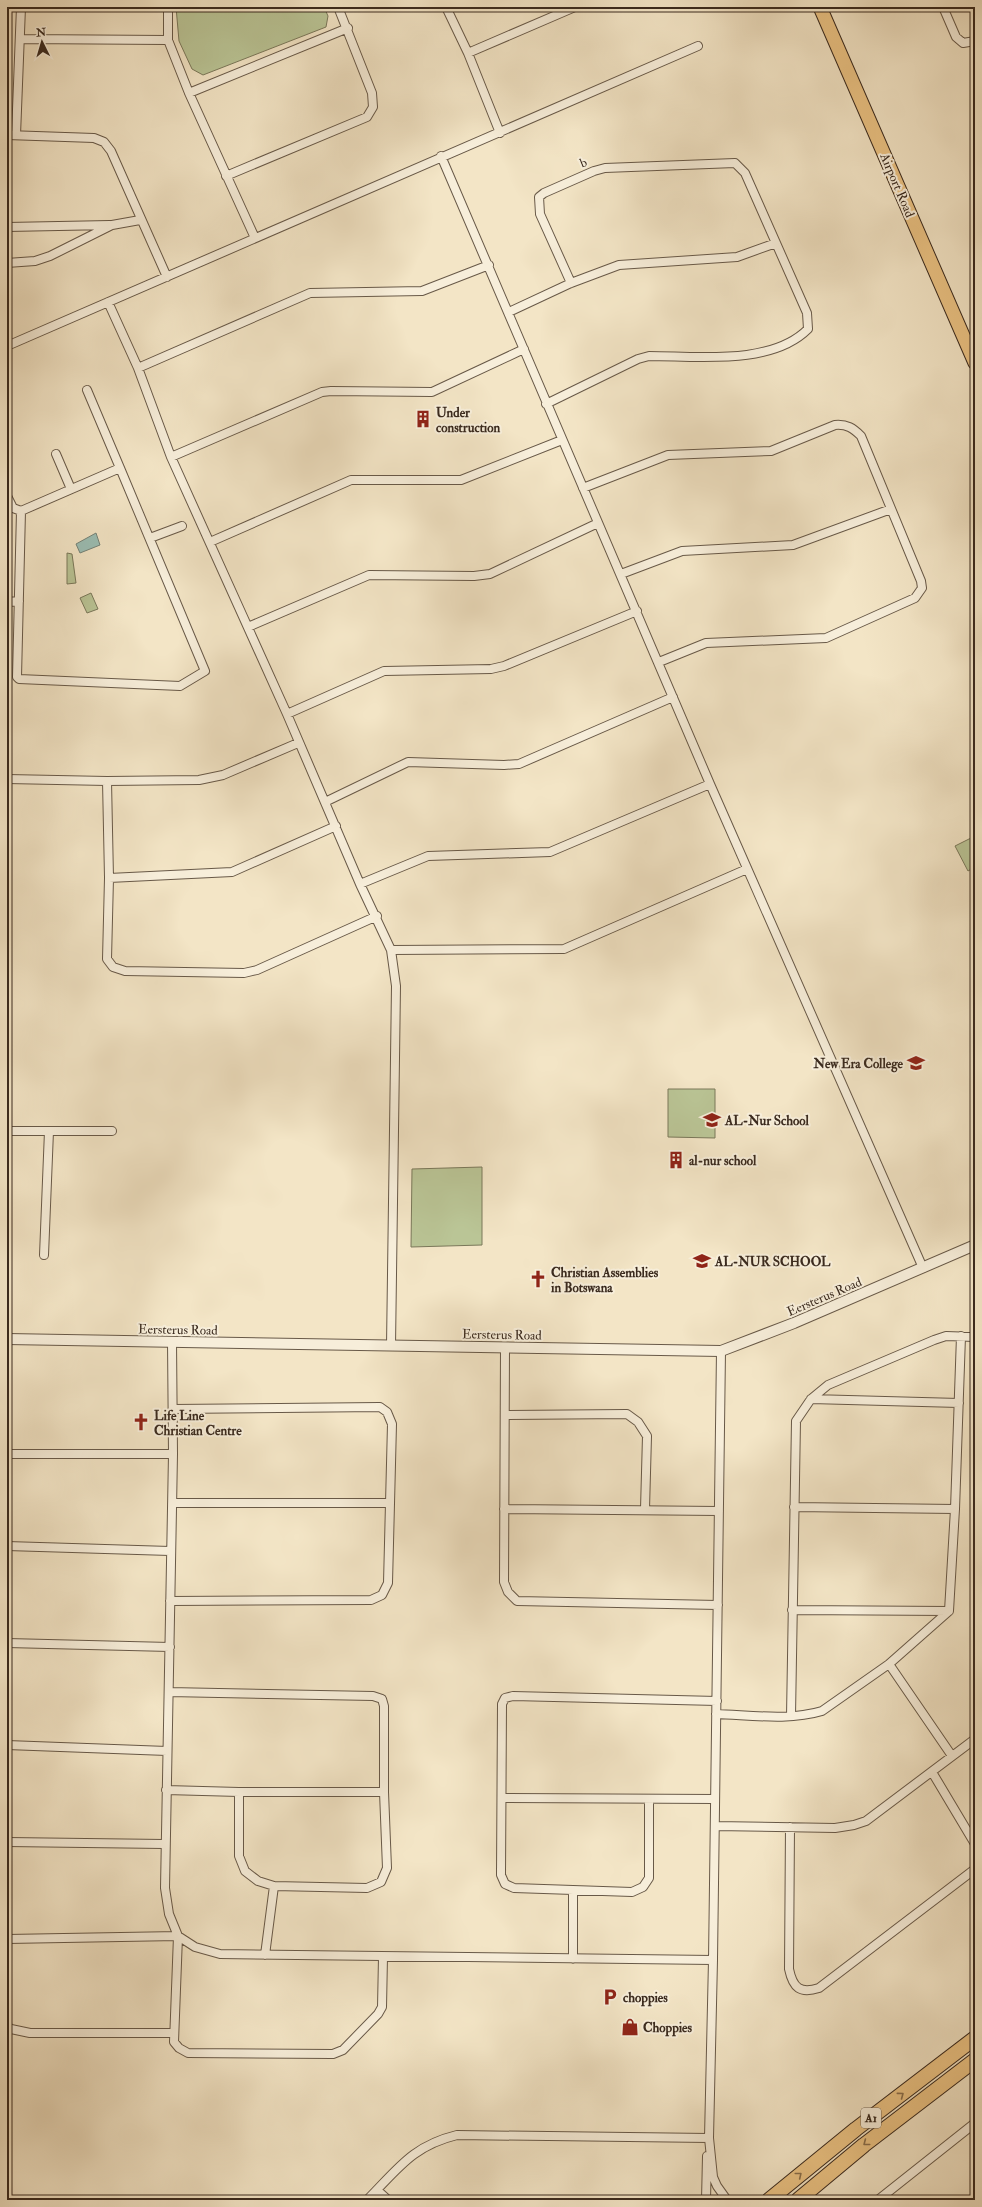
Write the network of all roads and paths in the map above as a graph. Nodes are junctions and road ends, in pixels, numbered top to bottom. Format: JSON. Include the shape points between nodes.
{"nodes":[{"id":1,"x":20,"y":7,"type":"edge"},
{"id":2,"x":168,"y":7,"type":"edge"},
{"id":3,"x":338,"y":7,"type":"edge"},
{"id":4,"x":446,"y":7,"type":"edge"},
{"id":5,"x":574,"y":7,"type":"edge"},
{"id":6,"x":820,"y":7,"type":"edge"},
{"id":7,"x":944,"y":7,"type":"edge"},
{"id":8,"x":348,"y":28,"type":"junction"},
{"id":9,"x":20,"y":39,"type":"junction"},
{"id":10,"x":168,"y":40,"type":"junction"},
{"id":11,"x":975,"y":41,"type":"edge"},
{"id":12,"x":698,"y":46,"type":"dead end"},
{"id":13,"x":468,"y":53,"type":"junction"},
{"id":14,"x":189,"y":93,"type":"junction"},
{"id":15,"x":500,"y":133,"type":"junction"},
{"id":16,"x":7,"y":135,"type":"edge"},
{"id":17,"x":16,"y":135,"type":"junction"},
{"id":18,"x":442,"y":156,"type":"junction"},
{"id":19,"x":226,"y":176,"type":"junction"},
{"id":20,"x":140,"y":220,"type":"junction"},
{"id":21,"x":112,"y":225,"type":"junction"},
{"id":22,"x":7,"y":227,"type":"edge"},
{"id":23,"x":255,"y":238,"type":"junction"},
{"id":24,"x":776,"y":243,"type":"junction"},
{"id":25,"x":7,"y":263,"type":"edge"},
{"id":26,"x":490,"y":266,"type":"junction"},
{"id":27,"x":167,"y":277,"type":"junction"},
{"id":28,"x":571,"y":283,"type":"junction"},
{"id":29,"x":108,"y":302,"type":"junction"},
{"id":30,"x":509,"y":312,"type":"junction"},
{"id":31,"x":7,"y":346,"type":"edge"},
{"id":32,"x":524,"y":349,"type":"junction"},
{"id":33,"x":975,"y":363,"type":"edge"},
{"id":34,"x":138,"y":368,"type":"junction"},
{"id":35,"x":87,"y":390,"type":"dead end"},
{"id":36,"x":546,"y":404,"type":"junction"},
{"id":37,"x":562,"y":440,"type":"junction"},
{"id":38,"x":56,"y":454,"type":"dead end"},
{"id":39,"x":171,"y":456,"type":"junction"},
{"id":40,"x":120,"y":468,"type":"junction"},
{"id":41,"x":583,"y":488,"type":"junction"},
{"id":42,"x":72,"y":489,"type":"junction"},
{"id":43,"x":7,"y":496,"type":"edge"},
{"id":44,"x":891,"y":509,"type":"junction"},
{"id":45,"x":21,"y":511,"type":"junction"},
{"id":46,"x":598,"y":523,"type":"junction"},
{"id":47,"x":182,"y":526,"type":"dead end"},
{"id":48,"x":150,"y":538,"type":"junction"},
{"id":49,"x":210,"y":542,"type":"junction"},
{"id":50,"x":621,"y":574,"type":"junction"},
{"id":51,"x":19,"y":601,"type":"junction"},
{"id":52,"x":7,"y":602,"type":"edge"},
{"id":53,"x":637,"y":612,"type":"junction"},
{"id":54,"x":248,"y":627,"type":"junction"},
{"id":55,"x":658,"y":662,"type":"junction"},
{"id":56,"x":673,"y":697,"type":"junction"},
{"id":57,"x":287,"y":714,"type":"junction"},
{"id":58,"x":298,"y":743,"type":"junction"},
{"id":59,"x":7,"y":779,"type":"edge"},
{"id":60,"x":107,"y":781,"type":"junction"},
{"id":61,"x":710,"y":784,"type":"junction"},
{"id":62,"x":325,"y":802,"type":"junction"},
{"id":63,"x":336,"y":826,"type":"junction"},
{"id":64,"x":747,"y":869,"type":"junction"},
{"id":65,"x":109,"y":878,"type":"junction"},
{"id":66,"x":360,"y":884,"type":"junction"},
{"id":67,"x":377,"y":916,"type":"junction"},
{"id":68,"x":391,"y":950,"type":"junction"},
{"id":69,"x":7,"y":1131,"type":"edge"},
{"id":70,"x":49,"y":1131,"type":"junction"},
{"id":71,"x":112,"y":1131,"type":"dead end"},
{"id":72,"x":975,"y":1245,"type":"edge"},
{"id":73,"x":44,"y":1255,"type":"dead end"},
{"id":74,"x":923,"y":1268,"type":"junction"},
{"id":75,"x":961,"y":1336,"type":"junction"},
{"id":76,"x":975,"y":1337,"type":"edge"},
{"id":77,"x":7,"y":1339,"type":"edge"},
{"id":78,"x":172,"y":1342,"type":"junction"},
{"id":79,"x":391,"y":1346,"type":"junction"},
{"id":80,"x":505,"y":1347,"type":"junction"},
{"id":81,"x":721,"y":1352,"type":"junction"},
{"id":82,"x":812,"y":1399,"type":"junction"},
{"id":83,"x":959,"y":1403,"type":"junction"},
{"id":84,"x":173,"y":1409,"type":"junction"},
{"id":85,"x":505,"y":1415,"type":"junction"},
{"id":86,"x":7,"y":1454,"type":"edge"},
{"id":87,"x":173,"y":1454,"type":"junction"},
{"id":88,"x":172,"y":1503,"type":"junction"},
{"id":89,"x":390,"y":1503,"type":"junction"},
{"id":90,"x":794,"y":1507,"type":"junction"},
{"id":91,"x":504,"y":1509,"type":"junction"},
{"id":92,"x":645,"y":1509,"type":"junction"},
{"id":93,"x":955,"y":1509,"type":"junction"},
{"id":94,"x":719,"y":1511,"type":"junction"},
{"id":95,"x":7,"y":1546,"type":"edge"},
{"id":96,"x":170,"y":1551,"type":"junction"},
{"id":97,"x":170,"y":1601,"type":"junction"},
{"id":98,"x":718,"y":1605,"type":"junction"},
{"id":99,"x":792,"y":1610,"type":"junction"},
{"id":100,"x":949,"y":1611,"type":"junction"},
{"id":101,"x":7,"y":1643,"type":"edge"},
{"id":102,"x":170,"y":1647,"type":"junction"},
{"id":103,"x":889,"y":1664,"type":"junction"},
{"id":104,"x":169,"y":1692,"type":"junction"},
{"id":105,"x":717,"y":1701,"type":"junction"},
{"id":106,"x":716,"y":1714,"type":"junction"},
{"id":107,"x":791,"y":1716,"type":"junction"},
{"id":108,"x":975,"y":1739,"type":"edge"},
{"id":109,"x":7,"y":1745,"type":"edge"},
{"id":110,"x":167,"y":1751,"type":"junction"},
{"id":111,"x":952,"y":1756,"type":"junction"},
{"id":112,"x":932,"y":1772,"type":"junction"},
{"id":113,"x":166,"y":1790,"type":"junction"},
{"id":114,"x":239,"y":1792,"type":"junction"},
{"id":115,"x":384,"y":1792,"type":"junction"},
{"id":116,"x":502,"y":1798,"type":"junction"},
{"id":117,"x":649,"y":1799,"type":"junction"},
{"id":118,"x":715,"y":1799,"type":"junction"},
{"id":119,"x":715,"y":1826,"type":"junction"},
{"id":120,"x":790,"y":1827,"type":"junction"},
{"id":121,"x":7,"y":1842,"type":"edge"},
{"id":122,"x":164,"y":1844,"type":"junction"},
{"id":123,"x":975,"y":1844,"type":"edge"},
{"id":124,"x":975,"y":1869,"type":"edge"},
{"id":125,"x":274,"y":1886,"type":"junction"},
{"id":126,"x":573,"y":1890,"type":"junction"},
{"id":127,"x":178,"y":1936,"type":"junction"},
{"id":128,"x":7,"y":1939,"type":"edge"},
{"id":129,"x":265,"y":1955,"type":"junction"},
{"id":130,"x":383,"y":1957,"type":"junction"},
{"id":131,"x":573,"y":1959,"type":"junction"},
{"id":132,"x":713,"y":1960,"type":"junction"},
{"id":133,"x":7,"y":2026,"type":"edge"},
{"id":134,"x":174,"y":2033,"type":"junction"},
{"id":135,"x":975,"y":2038,"type":"edge"},
{"id":136,"x":975,"y":2060,"type":"edge"},
{"id":137,"x":975,"y":2124,"type":"edge"},
{"id":138,"x":709,"y":2142,"type":"junction"},
{"id":139,"x":377,"y":2190,"type":"junction"},
{"id":140,"x":367,"y":2200,"type":"edge"},
{"id":141,"x":388,"y":2200,"type":"edge"},
{"id":142,"x":706,"y":2200,"type":"edge"},
{"id":143,"x":727,"y":2200,"type":"edge"},
{"id":144,"x":769,"y":2200,"type":"edge"},
{"id":145,"x":798,"y":2200,"type":"edge"},
{"id":146,"x":878,"y":2200,"type":"edge"}],
"edges":[{"from":1,"to":9,"type":"street"},
{"from":2,"to":10,"type":"street"},
{"from":3,"to":8,"type":"street"},
{"from":4,"to":13,"type":"street"},
{"from":5,"to":13,"type":"street"},
{"from":6,"to":33,"type":"main road","name":"Airport Road"},
{"from":7,"to":11,"type":"street","via":[[956,37],[963,43]]},
{"from":8,"to":14,"type":"street"},
{"from":8,"to":19,"type":"street","via":[[372,93],[373,107],[367,117]]},
{"from":9,"to":10,"type":"street"},
{"from":9,"to":17,"type":"street"},
{"from":10,"to":14,"type":"street"},
{"from":12,"to":15,"type":"street"},
{"from":13,"to":15,"type":"street"},
{"from":14,"to":19,"type":"street"},
{"from":15,"to":18,"type":"street"},
{"from":16,"to":17,"type":"street"},
{"from":17,"to":20,"type":"street","via":[[94,138],[104,142],[111,151]]},
{"from":18,"to":23,"type":"street"},
{"from":18,"to":26,"type":"street"},
{"from":19,"to":23,"type":"street"},
{"from":20,"to":21,"type":"street"},
{"from":20,"to":27,"type":"street"},
{"from":21,"to":22,"type":"street"},
{"from":21,"to":25,"type":"street","via":[[50,256],[35,261]]},
{"from":23,"to":27,"type":"street"},
{"from":24,"to":28,"type":"street","via":[[737,257],[618,265]]},
{"from":24,"to":28,"type":"street","name":"b","via":[[746,173],[735,164],[605,168],[539,197],[540,214]]},
{"from":24,"to":36,"type":"street","via":[[807,313],[808,328],[801,335],[754,355],[649,356]]},
{"from":26,"to":30,"type":"street"},
{"from":26,"to":34,"type":"street","via":[[422,291],[310,293]]},
{"from":27,"to":29,"type":"street"},
{"from":28,"to":30,"type":"street"},
{"from":29,"to":31,"type":"street"},
{"from":29,"to":34,"type":"street"},
{"from":30,"to":32,"type":"street"},
{"from":32,"to":36,"type":"street"},
{"from":32,"to":39,"type":"street","via":[[432,392],[322,392]]},
{"from":34,"to":39,"type":"street"},
{"from":35,"to":40,"type":"street"},
{"from":36,"to":37,"type":"street"},
{"from":37,"to":41,"type":"street"},
{"from":37,"to":49,"type":"street","via":[[461,480],[351,480]]},
{"from":38,"to":42,"type":"street"},
{"from":39,"to":49,"type":"street"},
{"from":40,"to":42,"type":"street"},
{"from":40,"to":48,"type":"street"},
{"from":41,"to":44,"type":"street","via":[[668,455],[771,451],[835,425],[844,424],[854,428],[861,436]]},
{"from":41,"to":46,"type":"street"},
{"from":42,"to":45,"type":"street"},
{"from":43,"to":45,"type":"street","via":[[12,508]]},
{"from":44,"to":50,"type":"street","via":[[793,545],[682,552]]},
{"from":44,"to":55,"type":"street","via":[[921,581],[922,588],[915,598],[826,638],[706,643]]},
{"from":45,"to":51,"type":"street"},
{"from":46,"to":50,"type":"street"},
{"from":46,"to":54,"type":"street","via":[[490,574],[369,575]]},
{"from":47,"to":48,"type":"street"},
{"from":48,"to":51,"type":"street","via":[[206,668],[206,671],[183,685],[18,679]]},
{"from":49,"to":54,"type":"street"},
{"from":50,"to":53,"type":"street"},
{"from":51,"to":52,"type":"street"},
{"from":53,"to":55,"type":"street"},
{"from":53,"to":57,"type":"street","via":[[504,666],[491,669],[384,671]]},
{"from":54,"to":57,"type":"street"},
{"from":55,"to":56,"type":"street"},
{"from":56,"to":61,"type":"street"},
{"from":56,"to":62,"type":"street","via":[[519,764],[408,762]]},
{"from":57,"to":58,"type":"street"},
{"from":58,"to":60,"type":"street","via":[[211,778]]},
{"from":58,"to":62,"type":"street"},
{"from":59,"to":60,"type":"street"},
{"from":60,"to":65,"type":"street"},
{"from":61,"to":64,"type":"street"},
{"from":61,"to":66,"type":"street","via":[[550,852],[428,856]]},
{"from":62,"to":63,"type":"street"},
{"from":63,"to":65,"type":"street","via":[[232,872]]},
{"from":63,"to":66,"type":"street"},
{"from":64,"to":68,"type":"street","via":[[564,949]]},
{"from":64,"to":74,"type":"street"},
{"from":65,"to":67,"type":"street","via":[[107,959],[113,967],[125,971],[232,974],[257,970]]},
{"from":66,"to":67,"type":"street"},
{"from":67,"to":68,"type":"street"},
{"from":68,"to":79,"type":"street","via":[[396,986]]},
{"from":69,"to":70,"type":"street"},
{"from":70,"to":71,"type":"street"},
{"from":70,"to":73,"type":"street"},
{"from":72,"to":74,"type":"street","name":"Eersterus Road"},
{"from":74,"to":81,"type":"street","name":"Eersterus Road"},
{"from":75,"to":76,"type":"street"},
{"from":75,"to":82,"type":"street","via":[[946,1336],[934,1340],[828,1385]]},
{"from":75,"to":83,"type":"street"},
{"from":77,"to":78,"type":"street","name":"Eersterus Road"},
{"from":78,"to":79,"type":"street","name":"Eersterus Road"},
{"from":78,"to":84,"type":"street"},
{"from":79,"to":80,"type":"street","name":"Eersterus Road"},
{"from":80,"to":81,"type":"street","name":"Eersterus Road"},
{"from":80,"to":85,"type":"street"},
{"from":81,"to":94,"type":"street"},
{"from":82,"to":83,"type":"street"},
{"from":82,"to":90,"type":"street","via":[[796,1421]]},
{"from":83,"to":93,"type":"street"},
{"from":84,"to":87,"type":"street"},
{"from":84,"to":89,"type":"street","via":[[380,1407],[387,1412],[392,1424]]},
{"from":85,"to":91,"type":"street"},
{"from":85,"to":92,"type":"street","via":[[627,1414],[638,1422],[647,1436]]},
{"from":86,"to":87,"type":"street"},
{"from":87,"to":88,"type":"street"},
{"from":88,"to":89,"type":"street"},
{"from":88,"to":96,"type":"street"},
{"from":89,"to":97,"type":"street","via":[[388,1583],[382,1594],[371,1600]]},
{"from":90,"to":93,"type":"street"},
{"from":90,"to":99,"type":"street"},
{"from":91,"to":92,"type":"street"},
{"from":91,"to":98,"type":"street","via":[[504,1582],[508,1592],[517,1602]]},
{"from":92,"to":94,"type":"street"},
{"from":93,"to":100,"type":"street"},
{"from":94,"to":98,"type":"street"},
{"from":95,"to":96,"type":"street"},
{"from":96,"to":97,"type":"street"},
{"from":97,"to":102,"type":"street"},
{"from":98,"to":105,"type":"street"},
{"from":99,"to":100,"type":"street"},
{"from":99,"to":107,"type":"street"},
{"from":100,"to":103,"type":"street"},
{"from":101,"to":102,"type":"street"},
{"from":102,"to":104,"type":"street"},
{"from":103,"to":107,"type":"street","via":[[822,1711],[810,1715]]},
{"from":103,"to":111,"type":"street"},
{"from":104,"to":110,"type":"street"},
{"from":104,"to":115,"type":"street","via":[[373,1696],[382,1699]]},
{"from":105,"to":106,"type":"street"},
{"from":105,"to":116,"type":"street","via":[[513,1696],[505,1698],[502,1704]]},
{"from":106,"to":107,"type":"street"},
{"from":106,"to":118,"type":"street"},
{"from":108,"to":111,"type":"street"},
{"from":109,"to":110,"type":"street"},
{"from":110,"to":113,"type":"street"},
{"from":111,"to":112,"type":"street"},
{"from":112,"to":120,"type":"street","via":[[866,1821],[836,1828]]},
{"from":112,"to":123,"type":"street"},
{"from":113,"to":114,"type":"street"},
{"from":113,"to":122,"type":"street"},
{"from":114,"to":115,"type":"street"},
{"from":114,"to":125,"type":"street","via":[[238,1856],[246,1871],[258,1881]]},
{"from":115,"to":125,"type":"street","via":[[387,1868],[381,1882],[367,1888]]},
{"from":116,"to":117,"type":"street"},
{"from":116,"to":126,"type":"street","via":[[501,1874],[505,1884],[514,1888]]},
{"from":117,"to":118,"type":"street"},
{"from":117,"to":126,"type":"street","via":[[649,1878],[643,1888],[632,1892]]},
{"from":118,"to":119,"type":"street"},
{"from":119,"to":120,"type":"street"},
{"from":119,"to":132,"type":"street"},
{"from":120,"to":124,"type":"street","via":[[789,1969],[791,1981],[799,1989],[808,1991],[819,1988]]},
{"from":121,"to":122,"type":"street"},
{"from":122,"to":127,"type":"street","via":[[165,1888],[169,1914]]},
{"from":125,"to":129,"type":"street"},
{"from":126,"to":131,"type":"street"},
{"from":127,"to":128,"type":"street"},
{"from":127,"to":129,"type":"street","via":[[195,1947],[220,1954]]},
{"from":127,"to":134,"type":"street"},
{"from":129,"to":130,"type":"street"},
{"from":130,"to":131,"type":"street"},
{"from":130,"to":134,"type":"street","via":[[382,2007],[343,2050],[333,2054],[188,2053],[174,2042]]},
{"from":131,"to":132,"type":"street"},
{"from":132,"to":138,"type":"street"},
{"from":133,"to":134,"type":"street","via":[[30,2033]]},
{"from":144,"to":135,"type":"highway","number":"A1","one_way":true,"via":[[856,2129]]},
{"from":136,"to":145,"type":"highway","number":"A1","one_way":true,"via":[[864,2145]]},
{"from":137,"to":146,"type":"street"},
{"from":138,"to":139,"type":"street","via":[[457,2135],[422,2147]]},
{"from":138,"to":142,"type":"street"},
{"from":138,"to":143,"type":"street","via":[[713,2177]]},
{"from":139,"to":140,"type":"street"},
{"from":139,"to":141,"type":"street"}]}
